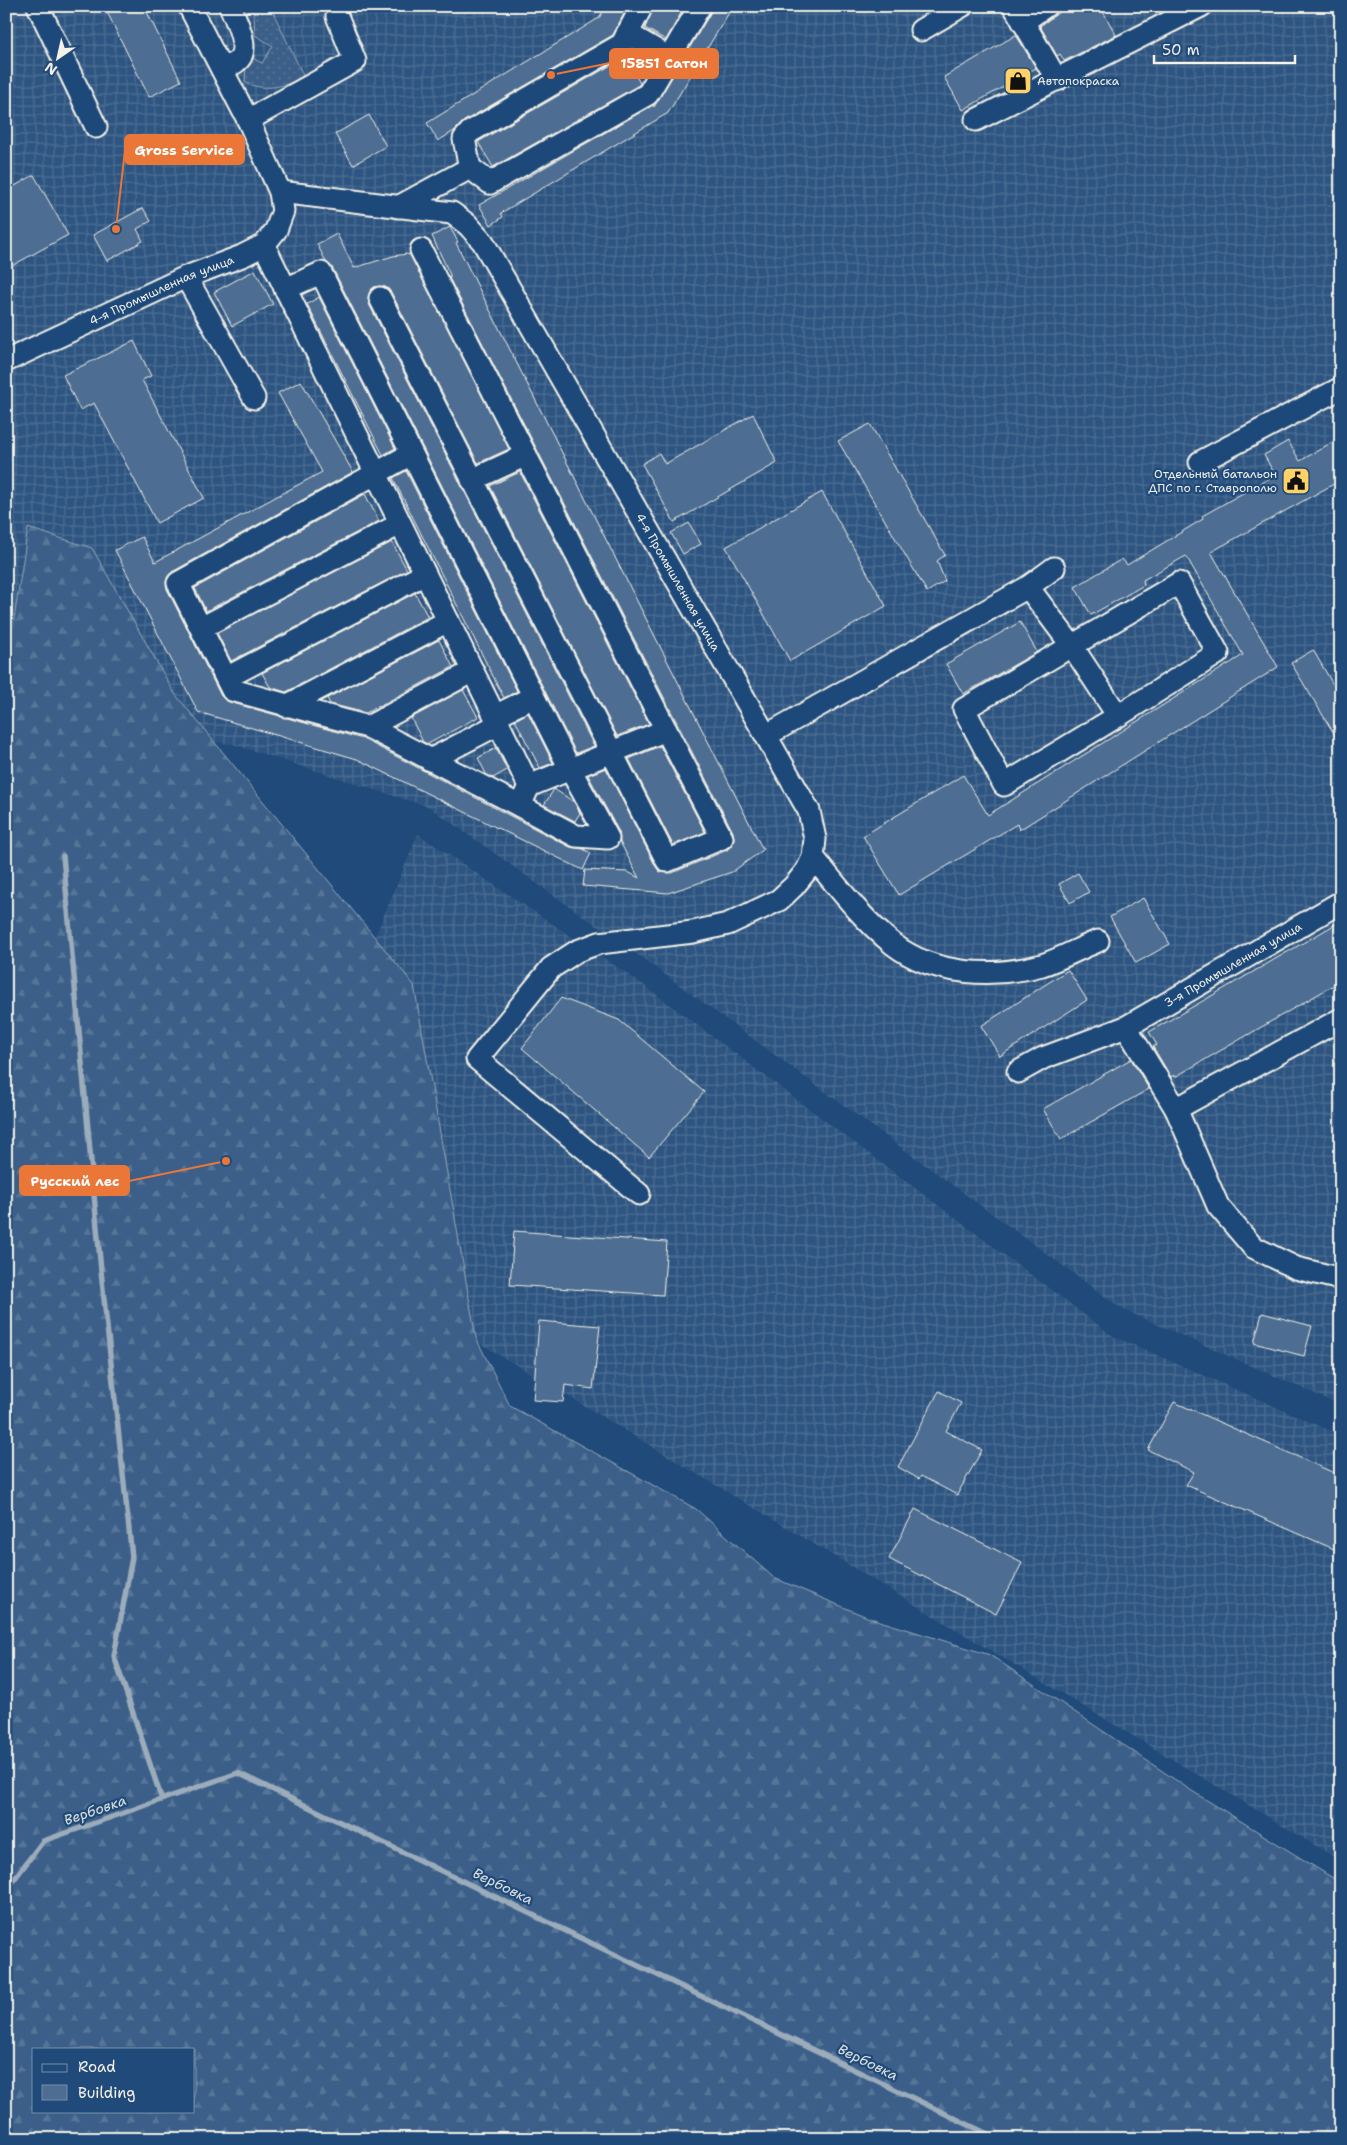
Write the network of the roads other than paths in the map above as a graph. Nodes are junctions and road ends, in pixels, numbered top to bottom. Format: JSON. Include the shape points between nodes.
{"nodes":[{"id":1,"x":38,"y":6,"type":"edge"},
{"id":2,"x":189,"y":6,"type":"edge"},
{"id":3,"x":230,"y":6,"type":"edge"},
{"id":4,"x":642,"y":6,"type":"edge"},
{"id":5,"x":700,"y":6,"type":"edge"},
{"id":6,"x":962,"y":6,"type":"edge"},
{"id":7,"x":1046,"y":6,"type":"edge"},
{"id":8,"x":1201,"y":6,"type":"edge"},
{"id":9,"x":1018,"y":14,"type":"edge"},
{"id":10,"x":337,"y":16,"type":"dead end"},
{"id":11,"x":921,"y":30,"type":"dead end"},
{"id":12,"x":628,"y":33,"type":"junction"},
{"id":13,"x":668,"y":57,"type":"junction"},
{"id":14,"x":222,"y":69,"type":"junction"},
{"id":15,"x":1057,"y":80,"type":"junction"},
{"id":16,"x":248,"y":120,"type":"junction"},
{"id":17,"x":976,"y":120,"type":"dead end"},
{"id":18,"x":96,"y":127,"type":"dead end"},
{"id":19,"x":470,"y":168,"type":"junction"},
{"id":20,"x":280,"y":192,"type":"junction"},
{"id":21,"x":398,"y":207,"type":"junction"},
{"id":22,"x":264,"y":245,"type":"junction"},
{"id":23,"x":421,"y":250,"type":"dead end"},
{"id":24,"x":186,"y":277,"type":"junction"},
{"id":25,"x":285,"y":290,"type":"junction"},
{"id":26,"x":380,"y":298,"type":"dead end"},
{"id":27,"x":6,"y":361,"type":"edge"},
{"id":28,"x":1341,"y":388,"type":"edge"},
{"id":29,"x":254,"y":398,"type":"dead end"},
{"id":30,"x":411,"y":454,"type":"junction"},
{"id":31,"x":526,"y":455,"type":"junction"},
{"id":32,"x":1200,"y":462,"type":"dead end"},
{"id":33,"x":375,"y":474,"type":"junction"},
{"id":34,"x":472,"y":480,"type":"junction"},
{"id":35,"x":400,"y":524,"type":"junction"},
{"id":36,"x":1054,"y":568,"type":"dead end"},
{"id":37,"x":424,"y":574,"type":"junction"},
{"id":38,"x":1028,"y":587,"type":"junction"},
{"id":39,"x":448,"y":621,"type":"junction"},
{"id":40,"x":201,"y":628,"type":"junction"},
{"id":41,"x":1072,"y":646,"type":"junction"},
{"id":42,"x":472,"y":672,"type":"junction"},
{"id":43,"x":226,"y":678,"type":"junction"},
{"id":44,"x":533,"y":697,"type":"junction"},
{"id":45,"x":286,"y":706,"type":"junction"},
{"id":46,"x":1118,"y":716,"type":"junction"},
{"id":47,"x":497,"y":720,"type":"junction"},
{"id":48,"x":368,"y":728,"type":"junction"},
{"id":49,"x":666,"y":730,"type":"junction"},
{"id":50,"x":766,"y":735,"type":"junction"},
{"id":51,"x":611,"y":752,"type":"junction"},
{"id":52,"x":430,"y":760,"type":"junction"},
{"id":53,"x":570,"y":769,"type":"junction"},
{"id":54,"x":529,"y":786,"type":"junction"},
{"id":55,"x":520,"y":806,"type":"junction"},
{"id":56,"x":813,"y":857,"type":"junction"},
{"id":57,"x":1341,"y":902,"type":"edge"},
{"id":58,"x":1098,"y":940,"type":"dead end"},
{"id":59,"x":1341,"y":1019,"type":"edge"},
{"id":60,"x":1126,"y":1027,"type":"junction"},
{"id":61,"x":1018,"y":1072,"type":"dead end"},
{"id":62,"x":1176,"y":1109,"type":"junction"},
{"id":63,"x":639,"y":1194,"type":"dead end"},
{"id":64,"x":1341,"y":1279,"type":"edge"}],
"edges":[{"from":1,"to":18,"type":"street"},
{"from":2,"to":14,"type":"street","name":"4-я Промышленная улица"},
{"from":3,"to":14,"type":"street","via":[[242,34],[243,53],[238,62]]},
{"from":4,"to":12,"type":"street"},
{"from":5,"to":13,"type":"street"},
{"from":6,"to":11,"type":"street"},
{"from":7,"to":9,"type":"street"},
{"from":8,"to":15,"type":"street"},
{"from":9,"to":15,"type":"street"},
{"from":10,"to":16,"type":"street","via":[[355,61]]},
{"from":12,"to":13,"type":"street"},
{"from":12,"to":19,"type":"street","via":[[622,44],[470,132],[464,139]]},
{"from":13,"to":19,"type":"street","via":[[648,94],[490,183]]},
{"from":14,"to":16,"type":"street","name":"4-я Промышленная улица"},
{"from":15,"to":17,"type":"street"},
{"from":16,"to":20,"type":"street","name":"4-я Промышленная улица"},
{"from":19,"to":21,"type":"street"},
{"from":20,"to":21,"type":"street","name":"4-я Промышленная улица"},
{"from":20,"to":22,"type":"street","name":"4-я Промышленная улица","via":[[283,211],[276,230]]},
{"from":21,"to":50,"type":"street","name":"4-я Промышленная улица","via":[[452,213],[483,242]]},
{"from":22,"to":24,"type":"street","name":"4-я Промышленная улица"},
{"from":22,"to":25,"type":"street"},
{"from":23,"to":31,"type":"street"},
{"from":24,"to":27,"type":"street","name":"4-я Промышленная улица"},
{"from":24,"to":29,"type":"street"},
{"from":25,"to":30,"type":"street","via":[[321,273]]},
{"from":25,"to":33,"type":"street"},
{"from":26,"to":34,"type":"street"},
{"from":28,"to":32,"type":"street"},
{"from":30,"to":33,"type":"street"},
{"from":30,"to":44,"type":"street"},
{"from":31,"to":34,"type":"street"},
{"from":31,"to":49,"type":"street"},
{"from":33,"to":35,"type":"street"},
{"from":33,"to":40,"type":"street","via":[[178,583]]},
{"from":34,"to":51,"type":"street"},
{"from":35,"to":37,"type":"street"},
{"from":35,"to":40,"type":"street"},
{"from":36,"to":38,"type":"street"},
{"from":37,"to":39,"type":"street"},
{"from":37,"to":43,"type":"street"},
{"from":38,"to":41,"type":"street"},
{"from":38,"to":50,"type":"street"},
{"from":39,"to":42,"type":"street"},
{"from":39,"to":45,"type":"street"},
{"from":40,"to":43,"type":"street"},
{"from":41,"to":46,"type":"street"},
{"from":41,"to":46,"type":"street","via":[[1179,583],[1218,653]]},
{"from":41,"to":46,"type":"street","via":[[964,710],[1004,785]]},
{"from":42,"to":47,"type":"street"},
{"from":42,"to":48,"type":"street"},
{"from":43,"to":45,"type":"street","via":[[232,690]]},
{"from":44,"to":47,"type":"street"},
{"from":44,"to":53,"type":"street"},
{"from":45,"to":48,"type":"street"},
{"from":47,"to":52,"type":"street"},
{"from":47,"to":54,"type":"street"},
{"from":48,"to":52,"type":"street"},
{"from":49,"to":51,"type":"street"},
{"from":49,"to":51,"type":"street","via":[[722,838],[667,861]]},
{"from":50,"to":56,"type":"street","name":"4-я Промышленная улица","via":[[809,811],[815,839]]},
{"from":51,"to":53,"type":"street"},
{"from":52,"to":55,"type":"street"},
{"from":53,"to":54,"type":"street"},
{"from":53,"to":55,"type":"street","via":[[608,838],[576,836]]},
{"from":54,"to":55,"type":"street"},
{"from":56,"to":58,"type":"street","via":[[856,909],[894,944],[923,960],[957,971],[998,973],[1042,965]]},
{"from":56,"to":63,"type":"street","name":"4-я Промышленная улица","via":[[794,886],[778,900],[728,924],[693,932],[600,942],[577,951],[550,968],[477,1060]]},
{"from":57,"to":60,"type":"street","name":"3-я Промышленная улица"},
{"from":59,"to":62,"type":"street"},
{"from":60,"to":61,"type":"street","name":"3-я Промышленная улица","via":[[1043,1058]]},
{"from":60,"to":62,"type":"street"},
{"from":62,"to":64,"type":"street","via":[[1218,1206],[1254,1247],[1296,1268]]}]}
